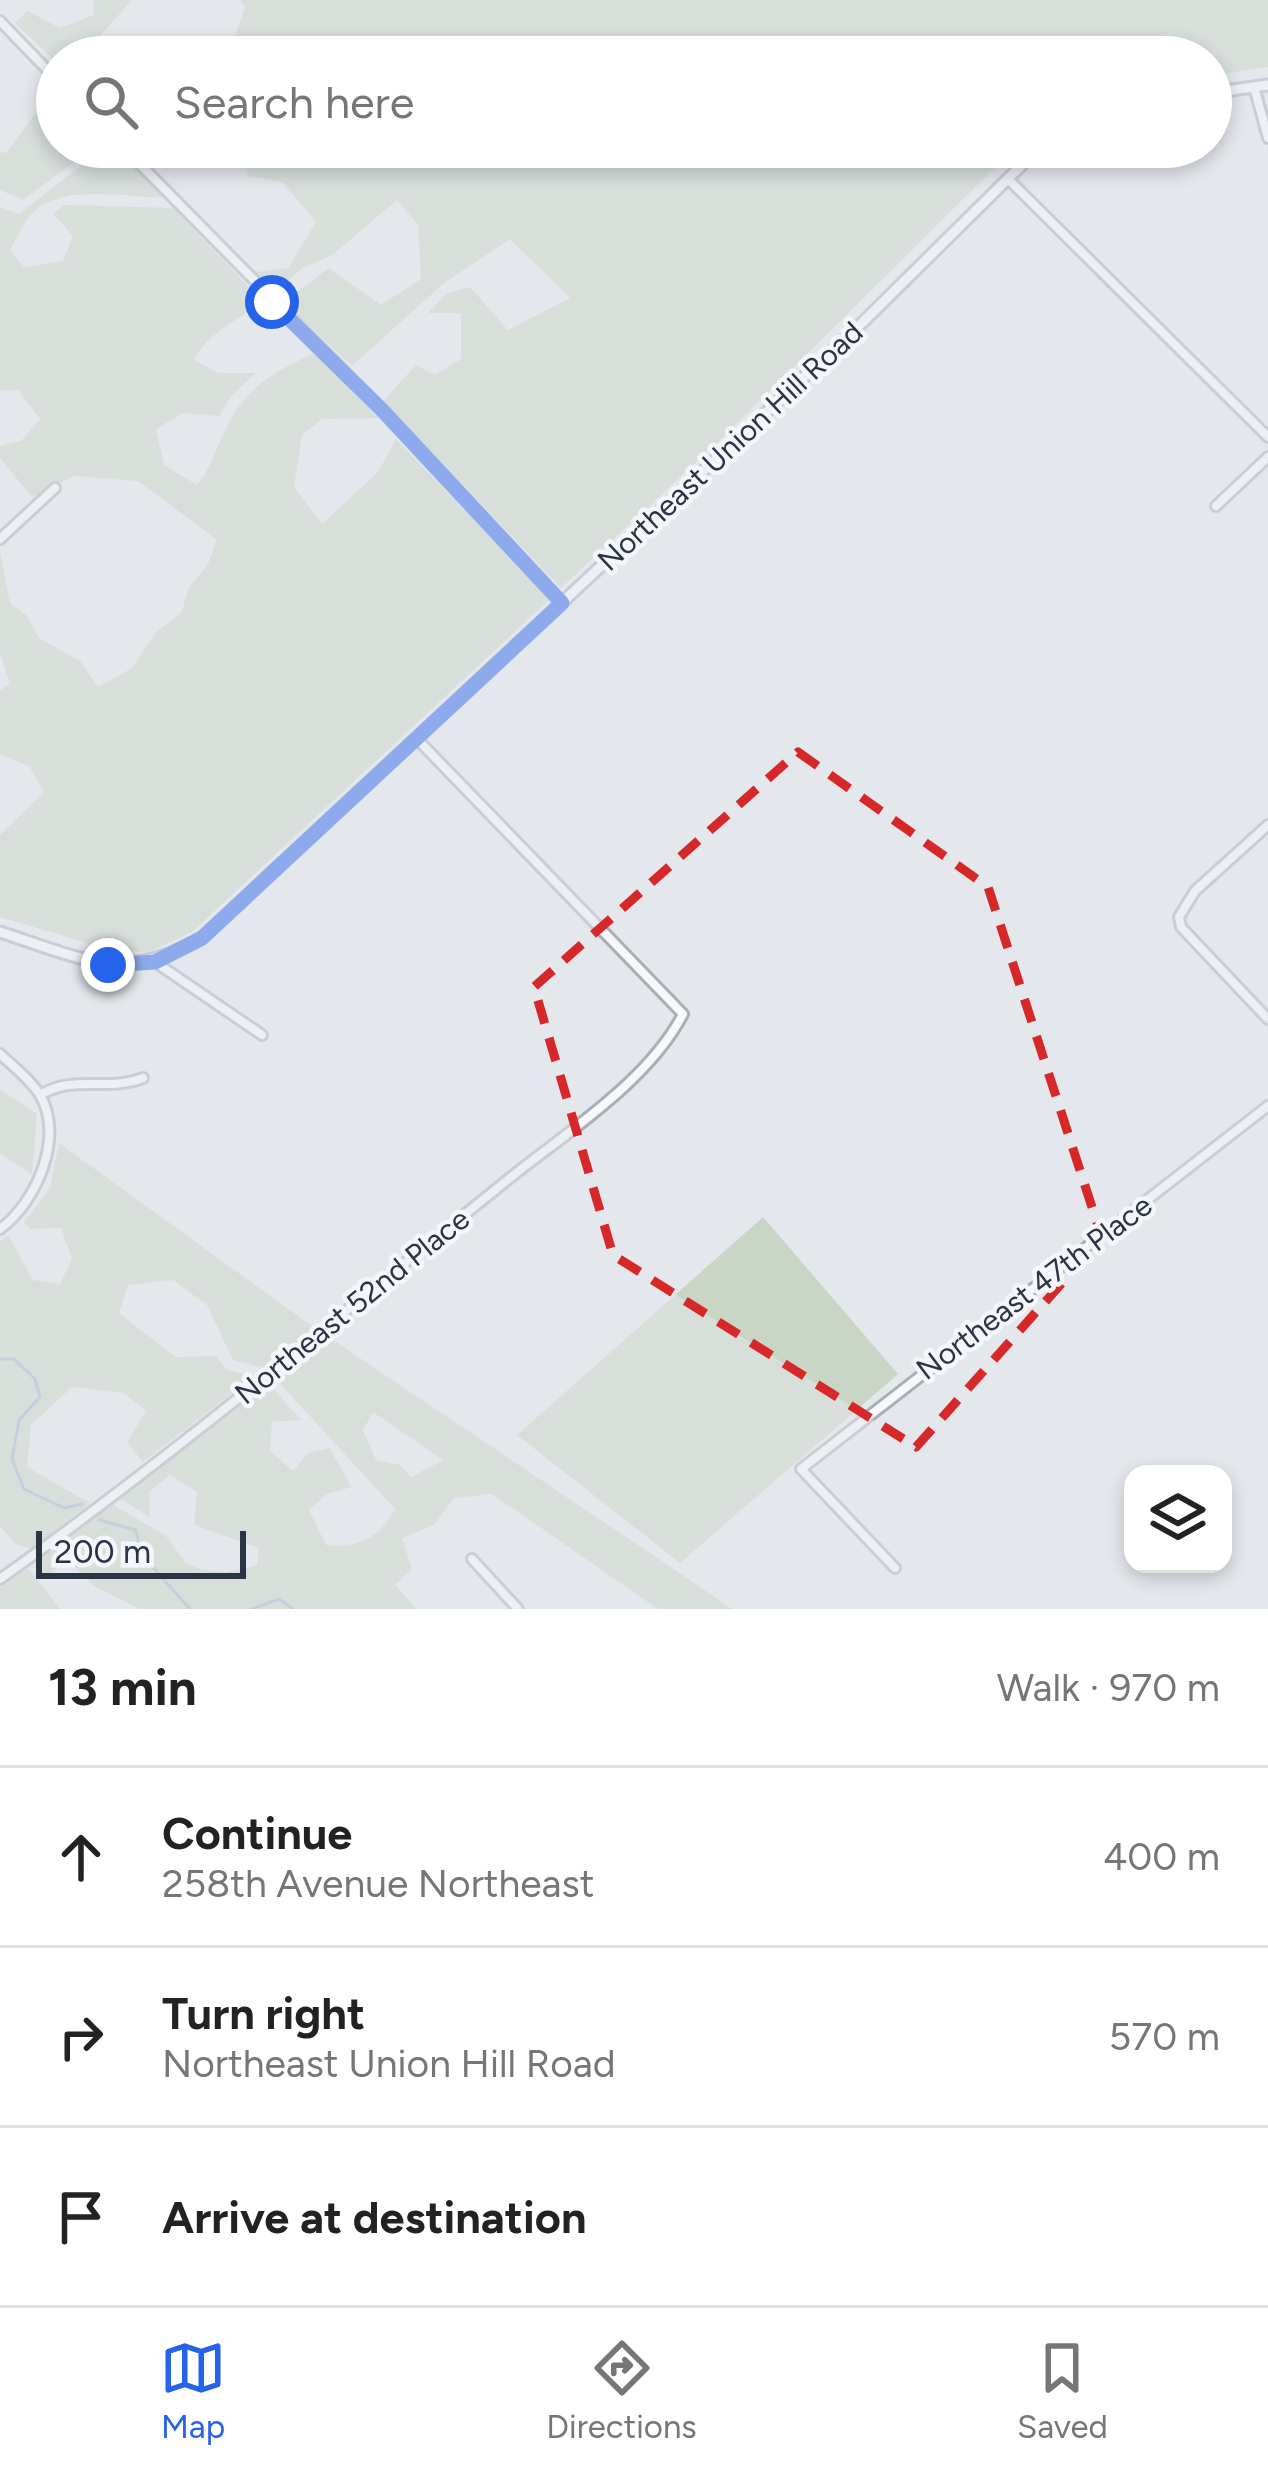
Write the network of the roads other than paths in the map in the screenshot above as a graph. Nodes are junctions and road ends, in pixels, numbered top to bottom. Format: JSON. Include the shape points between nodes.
{"nodes":[{"id":1,"x":0,"y":21,"type":"edge"},
{"id":2,"x":36,"y":58,"type":"edge"},
{"id":3,"x":1268,"y":85,"type":"edge"},
{"id":4,"x":1254,"y":87,"type":"junction"},
{"id":5,"x":1232,"y":90,"type":"edge"},
{"id":6,"x":1268,"y":138,"type":"edge"},
{"id":7,"x":143,"y":168,"type":"edge"},
{"id":8,"x":1018,"y":168,"type":"edge"},
{"id":9,"x":1008,"y":178,"type":"junction"},
{"id":10,"x":1268,"y":437,"type":"edge"},
{"id":11,"x":1268,"y":458,"type":"edge"},
{"id":12,"x":56,"y":488,"type":"dead end"},
{"id":13,"x":1216,"y":506,"type":"dead end"},
{"id":14,"x":0,"y":538,"type":"edge"},
{"id":15,"x":562,"y":603,"type":"junction"},
{"id":16,"x":418,"y":740,"type":"junction"},
{"id":17,"x":1268,"y":825,"type":"edge"},
{"id":18,"x":0,"y":932,"type":"edge"},
{"id":19,"x":155,"y":962,"type":"junction"},
{"id":20,"x":1268,"y":1018,"type":"edge"},
{"id":21,"x":262,"y":1035,"type":"dead end"},
{"id":22,"x":0,"y":1054,"type":"edge"},
{"id":23,"x":143,"y":1078,"type":"dead end"},
{"id":24,"x":40,"y":1095,"type":"junction"},
{"id":25,"x":1268,"y":1106,"type":"edge"},
{"id":26,"x":0,"y":1229,"type":"edge"},
{"id":27,"x":472,"y":1559,"type":"dead end"},
{"id":28,"x":895,"y":1568,"type":"dead end"},
{"id":29,"x":0,"y":1579,"type":"edge"},
{"id":30,"x":518,"y":1609,"type":"edge"}],
"edges":[{"from":1,"to":2,"type":"street"},
{"from":3,"to":4,"type":"street"},
{"from":4,"to":5,"type":"street"},
{"from":4,"to":6,"type":"street"},
{"from":7,"to":15,"type":"street"},
{"from":8,"to":9,"type":"street","name":"Northeast Union Hill Road"},
{"from":9,"to":10,"type":"street"},
{"from":9,"to":15,"type":"street","name":"Northeast Union Hill Road"},
{"from":11,"to":13,"type":"street"},
{"from":12,"to":14,"type":"street"},
{"from":15,"to":16,"type":"street","name":"Northeast Union Hill Road"},
{"from":16,"to":19,"type":"street","name":"Northeast Union Hill Road","via":[[202,938]]},
{"from":16,"to":29,"type":"street","name":"Northeast 52nd Place","via":[[683,1014],[667,1045],[598,1110],[307,1346]]},
{"from":17,"to":20,"type":"street","via":[[1179,912],[1181,927]]},
{"from":18,"to":19,"type":"street","name":"Northeast Union Hill Road","via":[[108,965]]},
{"from":19,"to":21,"type":"street"},
{"from":22,"to":24,"type":"street"},
{"from":23,"to":24,"type":"street","via":[[120,1086],[60,1082]]},
{"from":24,"to":26,"type":"street","via":[[45,1167],[34,1195]]},
{"from":25,"to":28,"type":"street","name":"Northeast 47th Place","via":[[801,1469]]},
{"from":27,"to":30,"type":"street"}]}
